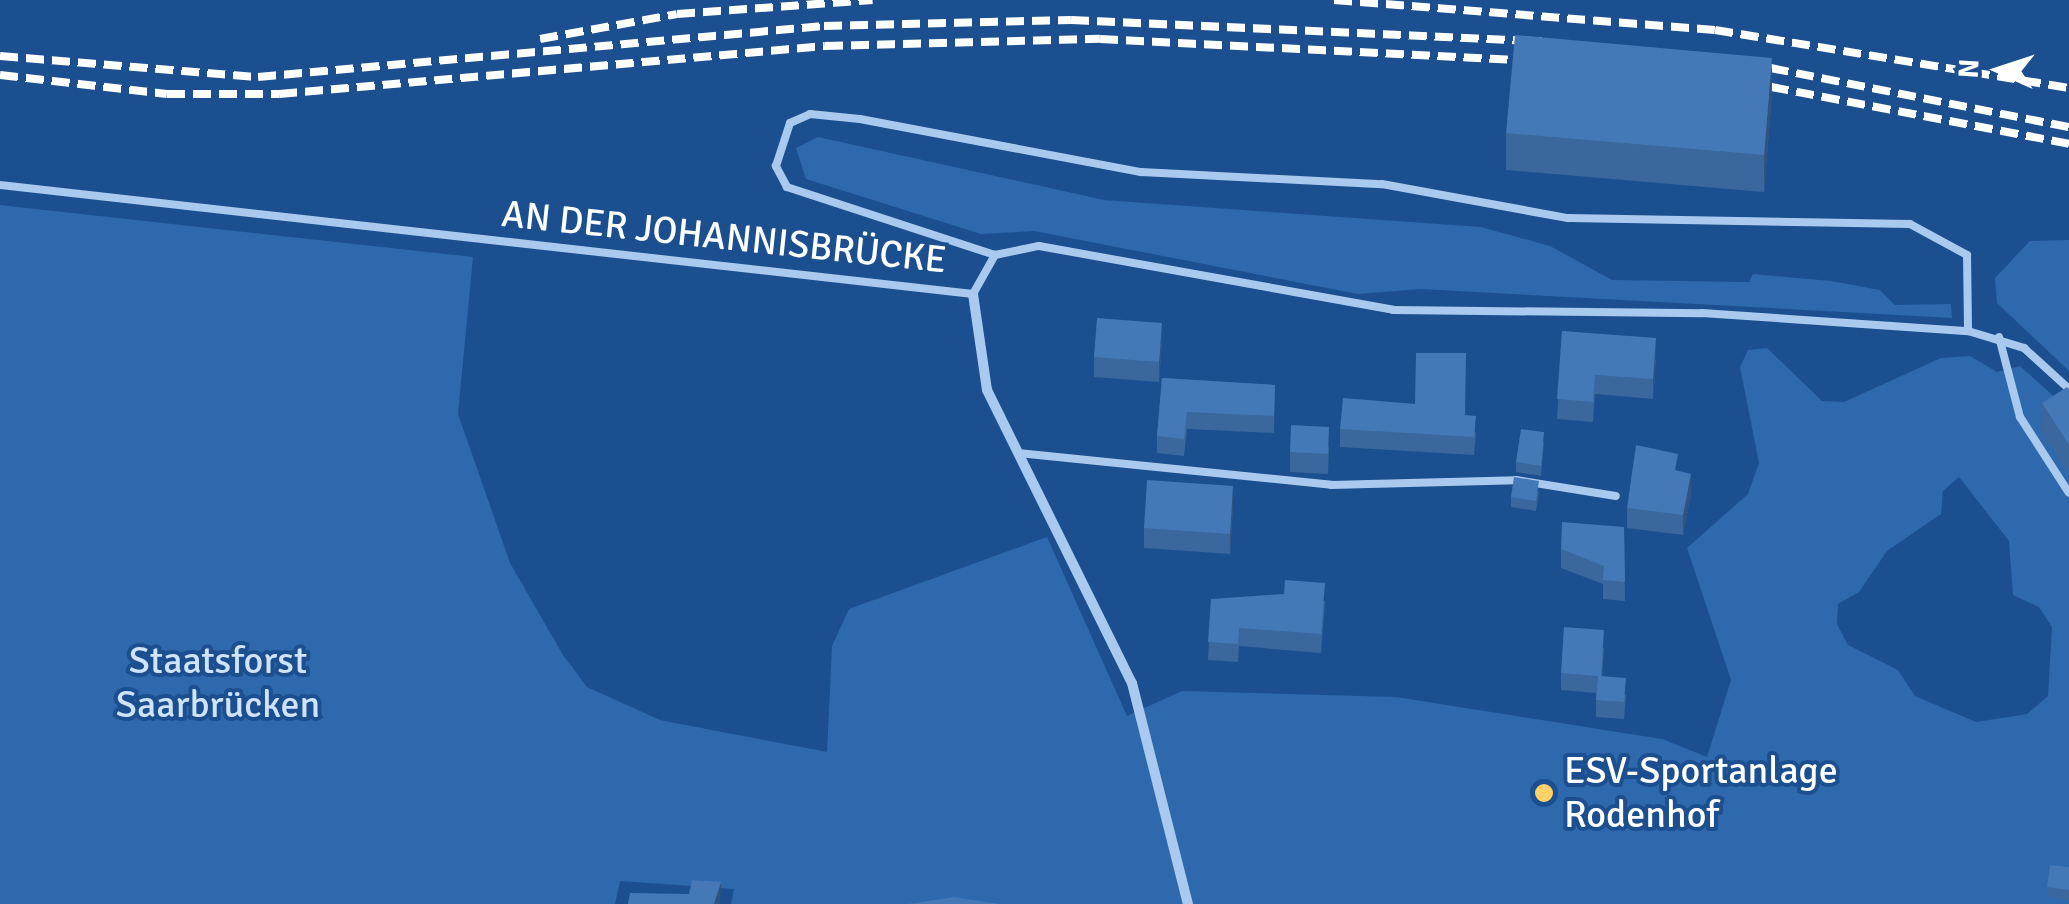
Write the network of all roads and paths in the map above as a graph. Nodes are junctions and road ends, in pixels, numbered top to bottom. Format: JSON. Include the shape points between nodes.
{"nodes":[{"id":1,"x":0,"y":185,"type":"edge"},
{"id":2,"x":994,"y":255,"type":"junction"},
{"id":3,"x":973,"y":294,"type":"junction"},
{"id":4,"x":1968,"y":331,"type":"junction"},
{"id":5,"x":1999,"y":338,"type":"junction"},
{"id":6,"x":2069,"y":389,"type":"edge"},
{"id":7,"x":1018,"y":453,"type":"junction"},
{"id":8,"x":2069,"y":493,"type":"edge"},
{"id":9,"x":1616,"y":496,"type":"dead end"},
{"id":10,"x":1188,"y":904,"type":"edge"}],
"edges":[{"from":1,"to":3,"type":"lane","name":"AN DER JOHANNISBRÜCKE"},
{"from":2,"to":3,"type":"lane"},
{"from":2,"to":4,"type":"lane","via":[[1039,246],[1393,310],[1702,313]]},
{"from":2,"to":4,"type":"lane","via":[[787,188],[776,166],[790,123],[810,114],[860,119],[1142,172],[1382,184],[1568,218],[1910,224],[1967,255]]},
{"from":3,"to":7,"type":"street","name":"AN DER JOHANNISBRÜCKE","via":[[987,390]]},
{"from":4,"to":5,"type":"lane"},
{"from":5,"to":6,"type":"lane"},
{"from":5,"to":8,"type":"lane","via":[[2020,417]]},
{"from":7,"to":9,"type":"lane","via":[[1331,485],[1516,480]]},
{"from":7,"to":10,"type":"street","name":"AN DER JOHANNISBRÜCKE","via":[[1132,684]]}]}
